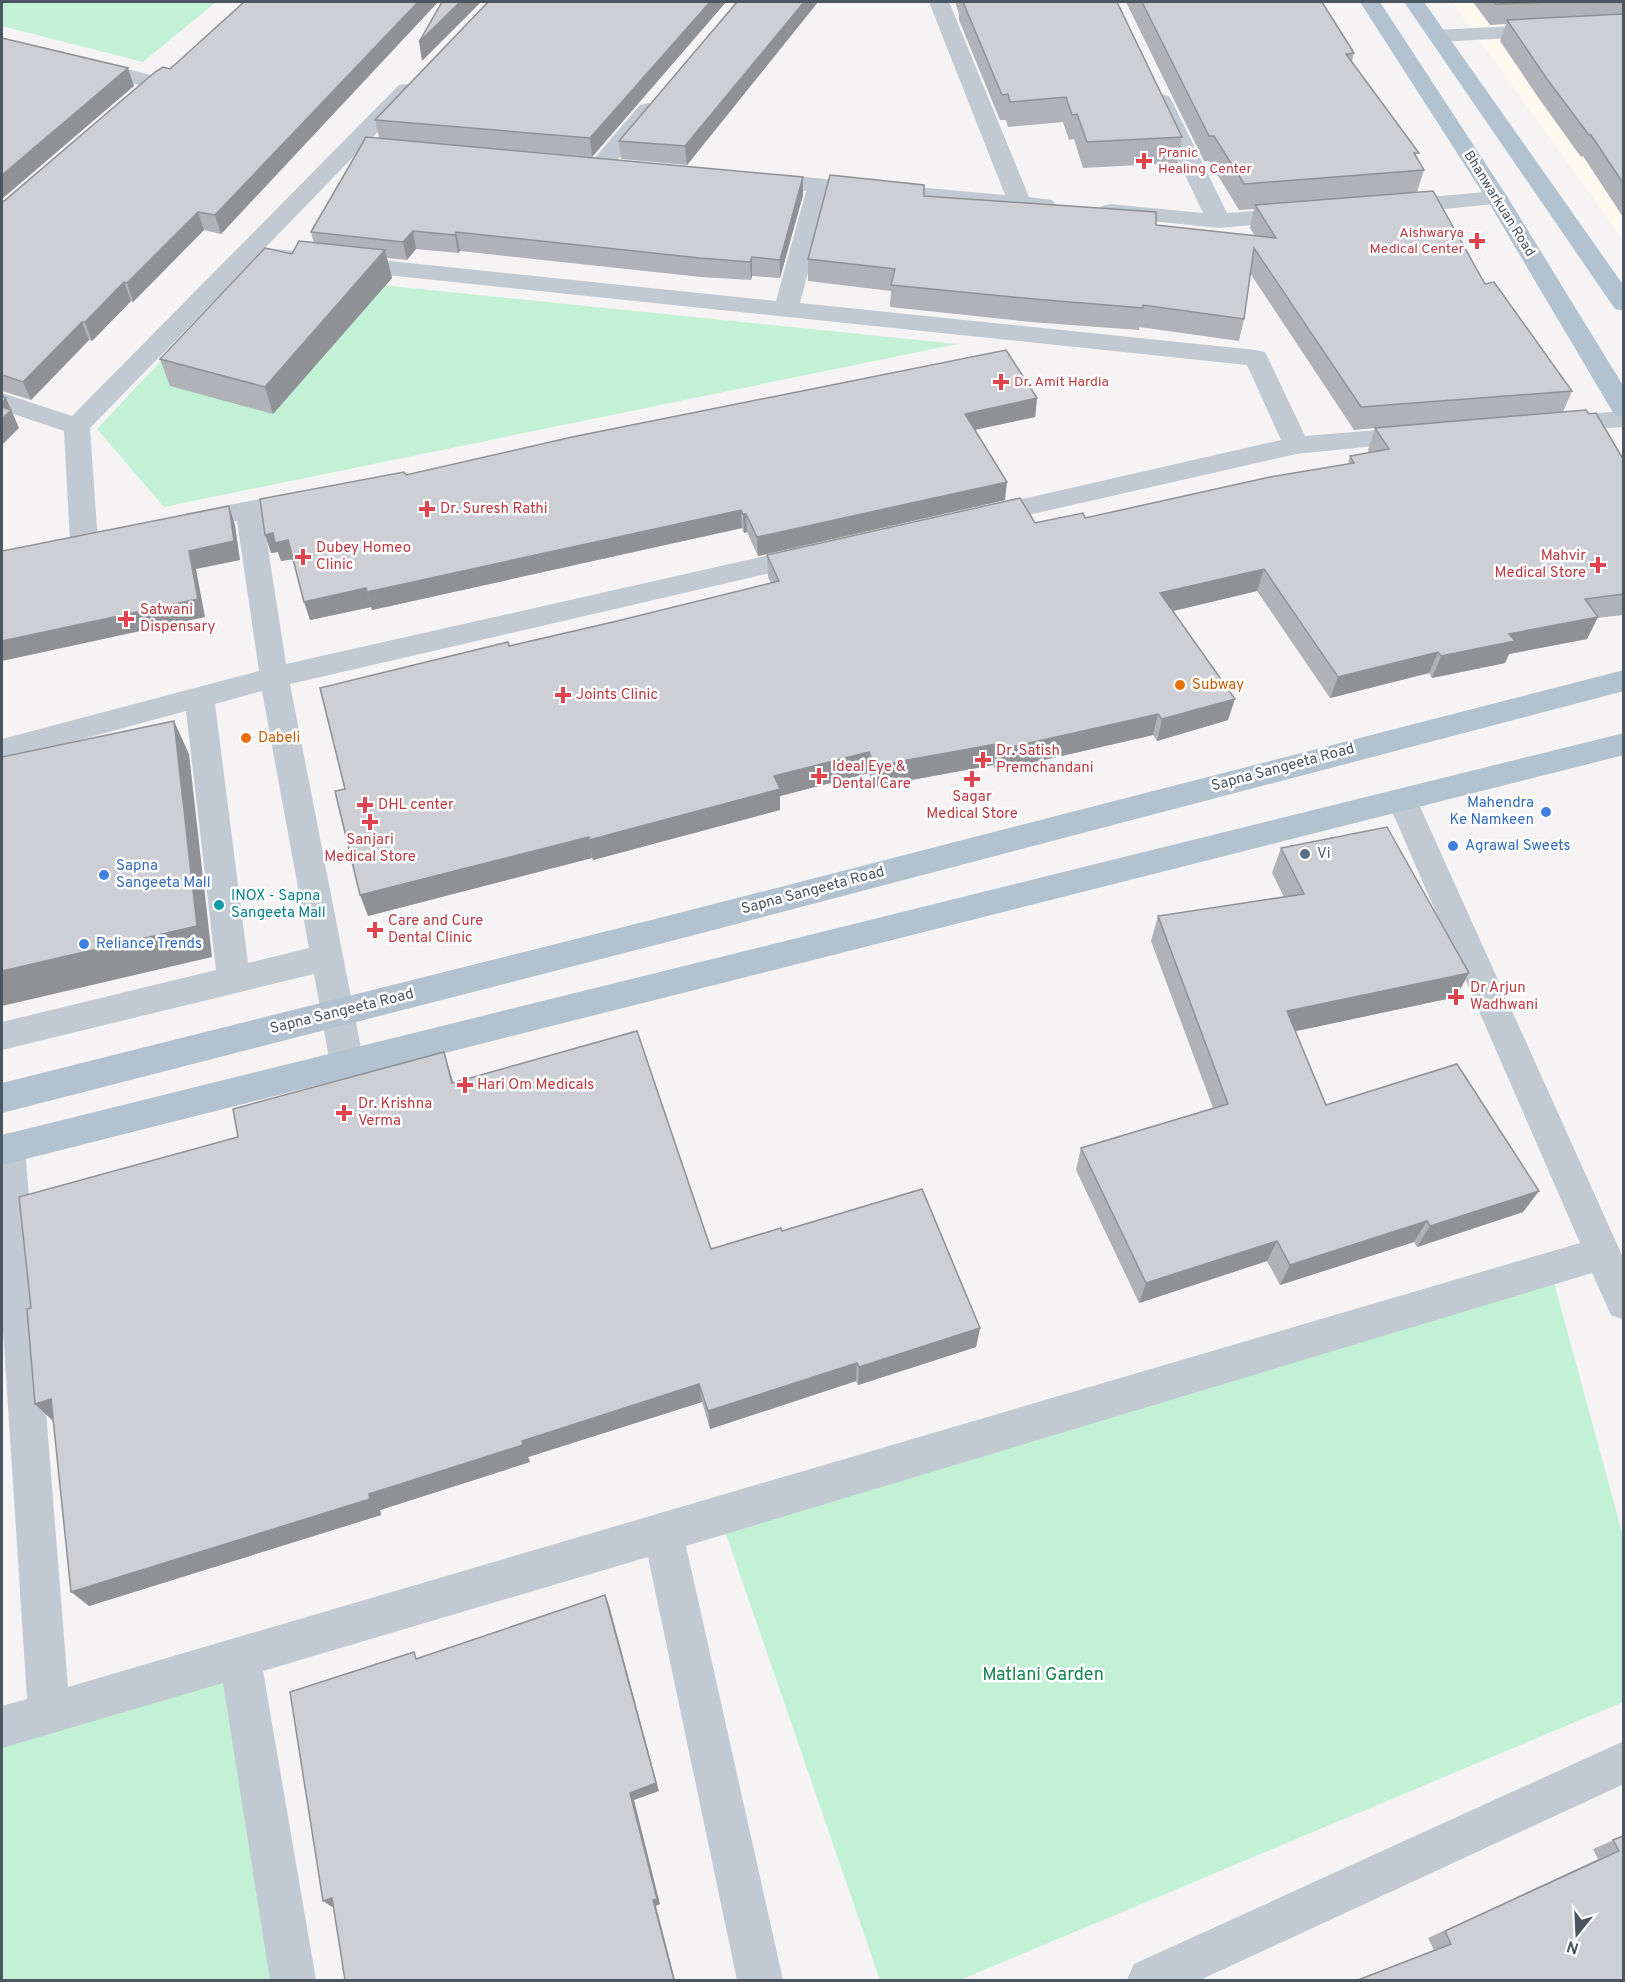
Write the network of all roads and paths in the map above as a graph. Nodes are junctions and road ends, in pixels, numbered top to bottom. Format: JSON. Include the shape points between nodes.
{"nodes":[{"id":1,"x":939,"y":2,"type":"edge"},
{"id":2,"x":1370,"y":2,"type":"edge"},
{"id":3,"x":1414,"y":2,"type":"edge"},
{"id":4,"x":1623,"y":26,"type":"edge"},
{"id":5,"x":1438,"y":36,"type":"junction"},
{"id":6,"x":2,"y":44,"type":"edge"},
{"id":7,"x":172,"y":68,"type":"edge"},
{"id":8,"x":420,"y":78,"type":"edge"},
{"id":9,"x":155,"y":83,"type":"junction"},
{"id":10,"x":1155,"y":87,"type":"edge"},
{"id":11,"x":659,"y":97,"type":"edge"},
{"id":12,"x":137,"y":98,"type":"edge"},
{"id":13,"x":352,"y":146,"type":"junction"},
{"id":14,"x":423,"y":152,"type":"edge"},
{"id":15,"x":576,"y":165,"type":"edge"},
{"id":16,"x":599,"y":167,"type":"junction"},
{"id":17,"x":623,"y":169,"type":"edge"},
{"id":18,"x":738,"y":179,"type":"edge"},
{"id":19,"x":819,"y":186,"type":"junction"},
{"id":20,"x":1497,"y":198,"type":"junction"},
{"id":21,"x":1020,"y":203,"type":"junction"},
{"id":22,"x":1067,"y":207,"type":"edge"},
{"id":23,"x":1370,"y":209,"type":"edge"},
{"id":24,"x":1091,"y":210,"type":"edge"},
{"id":25,"x":1323,"y":213,"type":"edge"},
{"id":26,"x":1219,"y":221,"type":"junction"},
{"id":27,"x":247,"y":253,"type":"junction"},
{"id":28,"x":1623,"y":304,"type":"edge"},
{"id":29,"x":786,"y":309,"type":"junction"},
{"id":30,"x":1089,"y":340,"type":"junction"},
{"id":31,"x":1012,"y":356,"type":"edge"},
{"id":32,"x":2,"y":401,"type":"edge"},
{"id":33,"x":1623,"y":409,"type":"edge"},
{"id":34,"x":1623,"y":419,"type":"edge"},
{"id":35,"x":77,"y":426,"type":"junction"},
{"id":36,"x":1530,"y":426,"type":"edge"},
{"id":37,"x":1436,"y":434,"type":"edge"},
{"id":38,"x":1296,"y":445,"type":"junction"},
{"id":39,"x":331,"y":494,"type":"edge"},
{"id":40,"x":249,"y":510,"type":"junction"},
{"id":41,"x":959,"y":521,"type":"edge"},
{"id":42,"x":161,"y":528,"type":"edge"},
{"id":43,"x":83,"y":544,"type":"edge"},
{"id":44,"x":831,"y":550,"type":"edge"},
{"id":45,"x":274,"y":677,"type":"junction"},
{"id":46,"x":1623,"y":680,"type":"edge"},
{"id":47,"x":199,"y":696,"type":"junction"},
{"id":48,"x":1623,"y":744,"type":"edge"},
{"id":49,"x":2,"y":750,"type":"edge"},
{"id":50,"x":1402,"y":800,"type":"junction"},
{"id":51,"x":327,"y":957,"type":"junction"},
{"id":52,"x":234,"y":980,"type":"junction"},
{"id":53,"x":338,"y":1013,"type":"junction"},
{"id":54,"x":2,"y":1036,"type":"edge"},
{"id":55,"x":347,"y":1064,"type":"junction"},
{"id":56,"x":2,"y":1098,"type":"edge"},
{"id":57,"x":4,"y":1149,"type":"edge"},
{"id":58,"x":1603,"y":1253,"type":"junction"},
{"id":59,"x":1623,"y":1303,"type":"edge"},
{"id":60,"x":663,"y":1533,"type":"junction"},
{"id":61,"x":240,"y":1657,"type":"junction"},
{"id":62,"x":49,"y":1714,"type":"junction"},
{"id":63,"x":2,"y":1727,"type":"edge"},
{"id":64,"x":1623,"y":1762,"type":"edge"},
{"id":65,"x":293,"y":1980,"type":"edge"},
{"id":66,"x":760,"y":1980,"type":"edge"},
{"id":67,"x":1150,"y":1980,"type":"edge"}],
"edges":[{"from":1,"to":21,"type":"street"},
{"from":2,"to":20,"type":"main road","name":"Bhanwarkuan Road"},
{"from":3,"to":5,"type":"main road"},
{"from":4,"to":5,"type":"street"},
{"from":5,"to":28,"type":"main road"},
{"from":6,"to":9,"type":"street"},
{"from":7,"to":9,"type":"street"},
{"from":8,"to":13,"type":"street"},
{"from":9,"to":12,"type":"street"},
{"from":10,"to":26,"type":"street"},
{"from":11,"to":16,"type":"street"},
{"from":13,"to":14,"type":"street"},
{"from":13,"to":27,"type":"street"},
{"from":15,"to":16,"type":"street"},
{"from":16,"to":17,"type":"street"},
{"from":18,"to":19,"type":"street"},
{"from":19,"to":21,"type":"street"},
{"from":19,"to":29,"type":"street"},
{"from":20,"to":23,"type":"street"},
{"from":20,"to":33,"type":"main road","name":"Bhanwarkuan Road"},
{"from":21,"to":22,"type":"street"},
{"from":24,"to":26,"type":"street"},
{"from":25,"to":26,"type":"street"},
{"from":27,"to":29,"type":"street"},
{"from":27,"to":35,"type":"street"},
{"from":29,"to":30,"type":"street"},
{"from":30,"to":31,"type":"street"},
{"from":30,"to":38,"type":"street","via":[[1256,358]]},
{"from":32,"to":35,"type":"street"},
{"from":34,"to":36,"type":"street"},
{"from":35,"to":43,"type":"street"},
{"from":37,"to":38,"type":"street"},
{"from":38,"to":41,"type":"street"},
{"from":39,"to":40,"type":"street"},
{"from":40,"to":42,"type":"street"},
{"from":40,"to":45,"type":"street"},
{"from":44,"to":45,"type":"street"},
{"from":45,"to":47,"type":"street"},
{"from":45,"to":51,"type":"street"},
{"from":46,"to":53,"type":"main road","name":"Sapna Sangeeta Road"},
{"from":47,"to":49,"type":"street"},
{"from":47,"to":52,"type":"street"},
{"from":48,"to":50,"type":"main road"},
{"from":50,"to":55,"type":"main road"},
{"from":50,"to":58,"type":"street"},
{"from":51,"to":52,"type":"street"},
{"from":51,"to":53,"type":"street"},
{"from":52,"to":54,"type":"street"},
{"from":53,"to":55,"type":"street"},
{"from":53,"to":56,"type":"main road","name":"Sapna Sangeeta Road"},
{"from":55,"to":57,"type":"main road"},
{"from":57,"to":62,"type":"street"},
{"from":58,"to":59,"type":"street"},
{"from":58,"to":60,"type":"street"},
{"from":60,"to":61,"type":"street"},
{"from":60,"to":66,"type":"street"},
{"from":61,"to":62,"type":"street"},
{"from":61,"to":65,"type":"street"},
{"from":62,"to":63,"type":"street"},
{"from":64,"to":67,"type":"street"}]}
